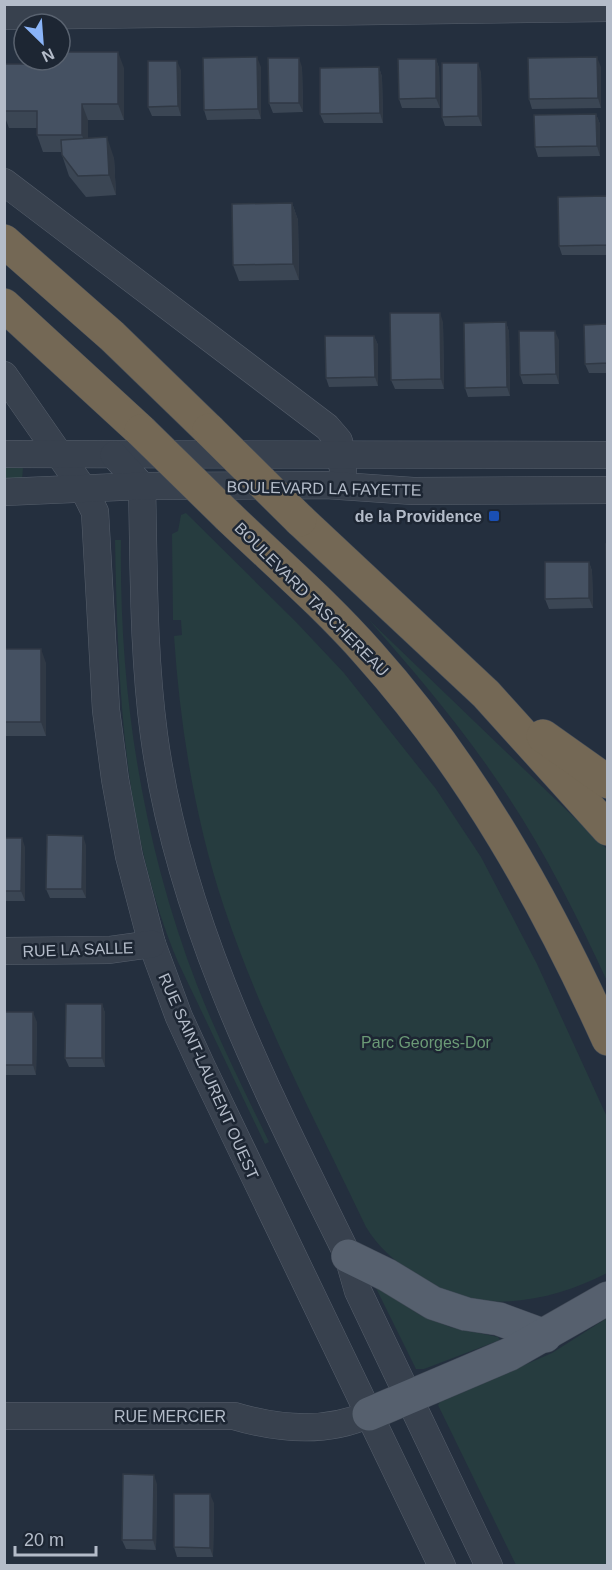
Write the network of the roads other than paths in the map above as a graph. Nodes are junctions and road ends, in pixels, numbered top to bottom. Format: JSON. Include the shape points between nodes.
{"nodes":[{"id":1,"x":608,"y":8,"type":"edge"},
{"id":2,"x":4,"y":16,"type":"edge"},
{"id":3,"x":4,"y":182,"type":"edge"},
{"id":4,"x":4,"y":241,"type":"edge"},
{"id":5,"x":4,"y":305,"type":"edge"},
{"id":6,"x":4,"y":375,"type":"edge"},
{"id":7,"x":4,"y":454,"type":"edge"},
{"id":8,"x":59,"y":454,"type":"junction"},
{"id":9,"x":343,"y":454,"type":"junction"},
{"id":10,"x":114,"y":455,"type":"junction"},
{"id":11,"x":608,"y":455,"type":"edge"},
{"id":12,"x":142,"y":486,"type":"junction"},
{"id":13,"x":343,"y":486,"type":"junction"},
{"id":14,"x":84,"y":490,"type":"junction"},
{"id":15,"x":608,"y":490,"type":"edge"},
{"id":16,"x":4,"y":492,"type":"edge"},
{"id":17,"x":486,"y":694,"type":"junction"},
{"id":18,"x":608,"y":782,"type":"edge"},
{"id":19,"x":608,"y":829,"type":"edge"},
{"id":20,"x":152,"y":944,"type":"junction"},
{"id":21,"x":4,"y":951,"type":"edge"},
{"id":22,"x":608,"y":1040,"type":"edge"},
{"id":23,"x":348,"y":1256,"type":"junction"},
{"id":24,"x":608,"y":1298,"type":"edge"},
{"id":25,"x":545,"y":1336,"type":"junction"},
{"id":26,"x":407,"y":1395,"type":"junction"},
{"id":27,"x":369,"y":1413,"type":"junction"},
{"id":28,"x":4,"y":1416,"type":"edge"},
{"id":29,"x":442,"y":1566,"type":"edge"},
{"id":30,"x":489,"y":1566,"type":"edge"}],
"edges":[{"from":1,"to":2,"type":"street"},
{"from":3,"to":9,"type":"street","via":[[327,427],[336,436]]},
{"from":4,"to":17,"type":"highway","bridge":true,"via":[[112,336]]},
{"from":5,"to":22,"type":"highway","name":"BOULEVARD TASCHEREAU","bridge":true,"via":[[141,431],[360,644],[431,730],[527,877]]},
{"from":6,"to":8,"type":"street"},
{"from":7,"to":8,"type":"street","name":"BOULEVARD LA FAYETTE"},
{"from":8,"to":10,"type":"street","name":"BOULEVARD LA FAYETTE"},
{"from":8,"to":14,"type":"street","name":"RUE SAINT-LAURENT OUEST"},
{"from":9,"to":10,"type":"street","name":"BOULEVARD LA FAYETTE"},
{"from":9,"to":11,"type":"street","name":"BOULEVARD LA FAYETTE"},
{"from":9,"to":13,"type":"street"},
{"from":10,"to":12,"type":"street"},
{"from":12,"to":13,"type":"street","name":"BOULEVARD LA FAYETTE"},
{"from":12,"to":14,"type":"street","name":"BOULEVARD LA FAYETTE"},
{"from":12,"to":23,"type":"street","via":[[147,678],[161,779],[180,862],[233,1013]]},
{"from":13,"to":15,"type":"street","name":"BOULEVARD LA FAYETTE","via":[[413,491]]},
{"from":14,"to":16,"type":"street","name":"BOULEVARD LA FAYETTE"},
{"from":14,"to":20,"type":"street","name":"RUE SAINT-LAURENT OUEST","via":[[97,526],[105,691],[115,779],[129,856]]},
{"from":17,"to":18,"type":"highway"},
{"from":17,"to":19,"type":"highway"},
{"from":20,"to":21,"type":"street","name":"RUE LA SALLE","via":[[109,950]]},
{"from":20,"to":27,"type":"street","name":"RUE SAINT-LAURENT OUEST","via":[[192,1045]]},
{"from":23,"to":25,"type":"main road","via":[[433,1303],[499,1319]]},
{"from":23,"to":26,"type":"street","via":[[358,1291]]},
{"from":24,"to":25,"type":"main road"},
{"from":25,"to":26,"type":"main road"},
{"from":26,"to":27,"type":"main road"},
{"from":26,"to":30,"type":"street"},
{"from":27,"to":28,"type":"street","name":"RUE MERCIER","via":[[339,1425],[269,1426],[234,1416]]},
{"from":27,"to":29,"type":"street","name":"RUE SAINT-LAURENT OUEST"}]}
